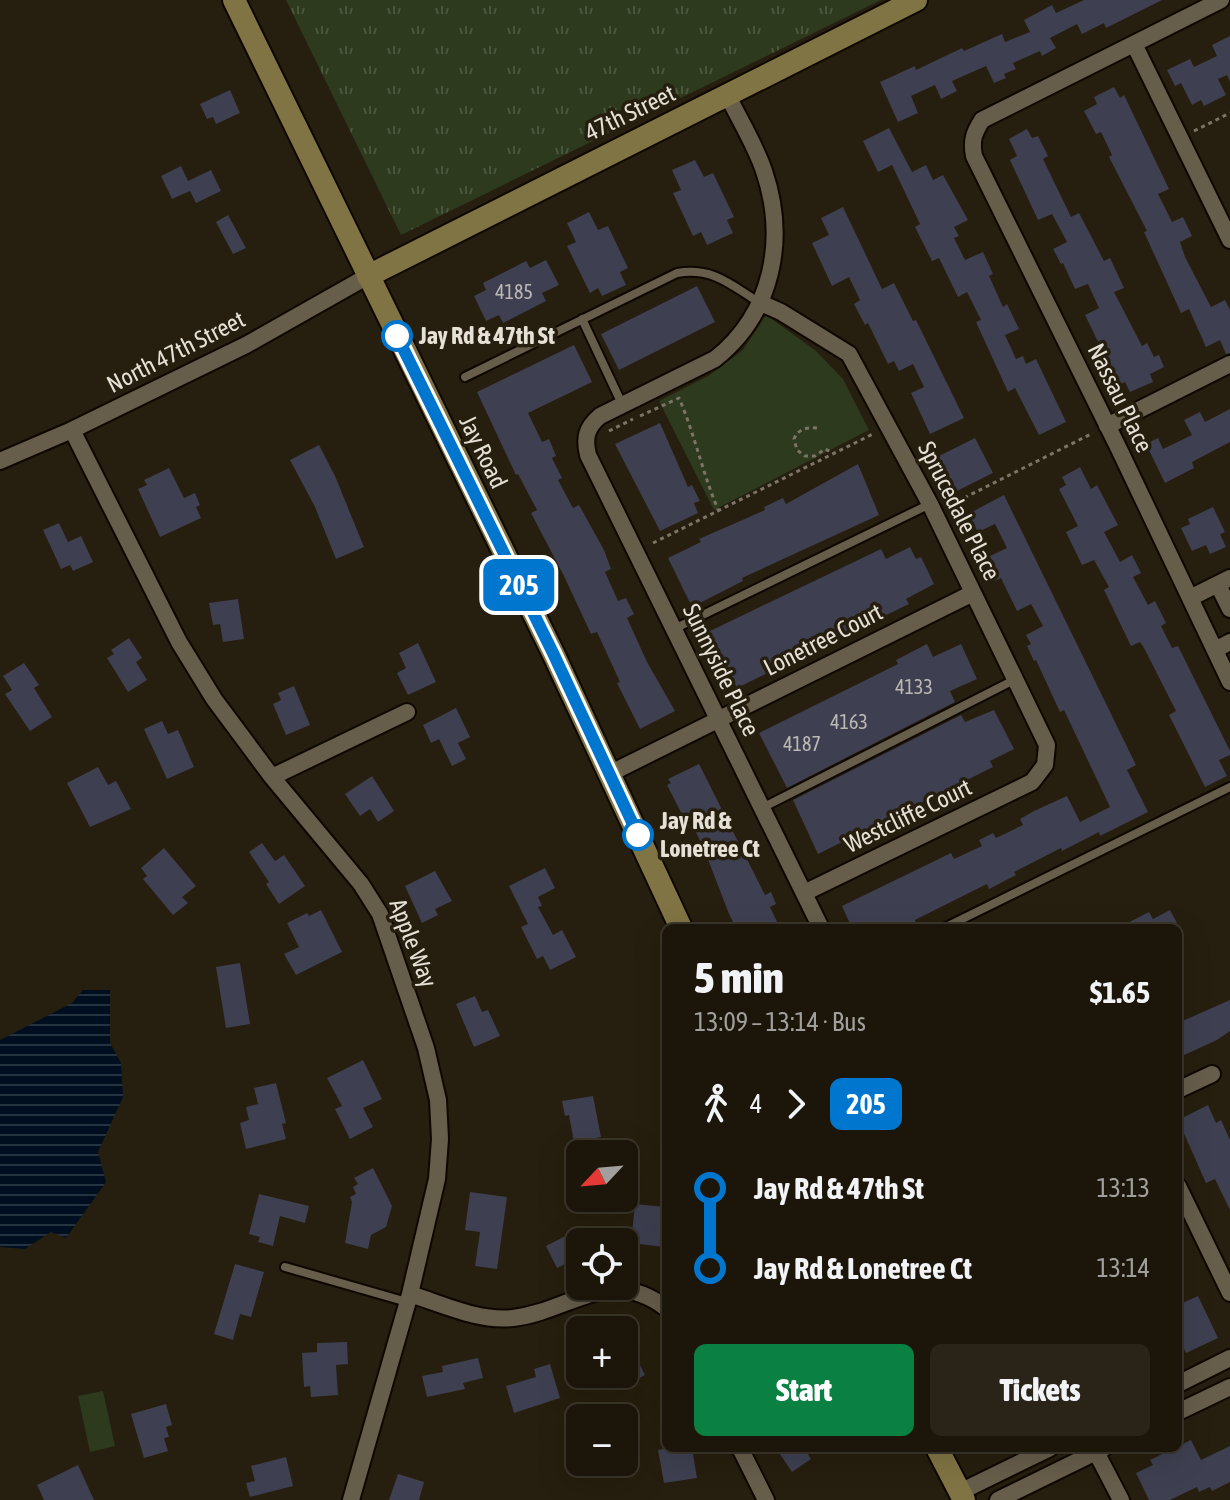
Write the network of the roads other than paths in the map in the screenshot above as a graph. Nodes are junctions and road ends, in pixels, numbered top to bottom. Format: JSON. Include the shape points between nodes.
{"nodes":[{"id":1,"x":234,"y":0,"type":"edge"},
{"id":2,"x":916,"y":0,"type":"edge"},
{"id":3,"x":1221,"y":0,"type":"edge"},
{"id":4,"x":1134,"y":44,"type":"junction"},
{"id":5,"x":727,"y":94,"type":"junction"},
{"id":6,"x":1230,"y":240,"type":"edge"},
{"id":7,"x":368,"y":276,"type":"junction"},
{"id":8,"x":761,"y":303,"type":"junction"},
{"id":9,"x":582,"y":319,"type":"junction"},
{"id":10,"x":1230,"y":364,"type":"edge"},
{"id":11,"x":465,"y":377,"type":"dead end"},
{"id":12,"x":622,"y":404,"type":"junction"},
{"id":13,"x":1107,"y":426,"type":"junction"},
{"id":14,"x":72,"y":430,"type":"junction"},
{"id":15,"x":0,"y":461,"type":"edge"},
{"id":16,"x":932,"y":509,"type":"junction"},
{"id":17,"x":1224,"y":582,"type":"edge"},
{"id":18,"x":973,"y":593,"type":"junction"},
{"id":19,"x":1190,"y":598,"type":"junction"},
{"id":20,"x":1230,"y":609,"type":"edge"},
{"id":21,"x":674,"y":629,"type":"junction"},
{"id":22,"x":1222,"y":646,"type":"edge"},
{"id":23,"x":1016,"y":679,"type":"junction"},
{"id":24,"x":1230,"y":682,"type":"edge"},
{"id":25,"x":407,"y":712,"type":"dead end"},
{"id":26,"x":719,"y":719,"type":"junction"},
{"id":27,"x":609,"y":774,"type":"junction"},
{"id":28,"x":272,"y":777,"type":"junction"},
{"id":29,"x":1032,"y":782,"type":"joint"},
{"id":30,"x":1230,"y":787,"type":"edge"},
{"id":31,"x":761,"y":808,"type":"junction"},
{"id":32,"x":804,"y":893,"type":"junction"},
{"id":33,"x":679,"y":924,"type":"edge"},
{"id":34,"x":819,"y":924,"type":"edge"},
{"id":35,"x":952,"y":924,"type":"edge"},
{"id":36,"x":1212,"y":1074,"type":"dead end"},
{"id":37,"x":1182,"y":1088,"type":"edge"},
{"id":38,"x":1182,"y":1194,"type":"edge"},
{"id":39,"x":285,"y":1267,"type":"dead end"},
{"id":40,"x":1230,"y":1293,"type":"edge"},
{"id":41,"x":409,"y":1298,"type":"junction"},
{"id":42,"x":662,"y":1305,"type":"edge"},
{"id":43,"x":1230,"y":1358,"type":"edge"},
{"id":44,"x":1182,"y":1382,"type":"edge"},
{"id":45,"x":1230,"y":1387,"type":"edge"},
{"id":46,"x":1182,"y":1410,"type":"edge"},
{"id":47,"x":742,"y":1452,"type":"edge"},
{"id":48,"x":939,"y":1452,"type":"edge"},
{"id":49,"x":1043,"y":1452,"type":"edge"},
{"id":50,"x":1092,"y":1452,"type":"edge"},
{"id":51,"x":1099,"y":1452,"type":"edge"},
{"id":52,"x":962,"y":1496,"type":"edge"},
{"id":53,"x":761,"y":1498,"type":"edge"},
{"id":54,"x":351,"y":1500,"type":"edge"},
{"id":55,"x":998,"y":1500,"type":"edge"},
{"id":56,"x":1121,"y":1500,"type":"edge"}],
"edges":[{"from":1,"to":7,"type":"street","name":"Jay Road"},
{"from":2,"to":5,"type":"street","name":"47th Street"},
{"from":3,"to":4,"type":"street"},
{"from":4,"to":6,"type":"street"},
{"from":4,"to":13,"type":"street","name":"Nassau Place","via":[[982,120],[973,135],[974,156]]},
{"from":5,"to":7,"type":"street","name":"47th Street"},
{"from":5,"to":8,"type":"street","via":[[763,169],[772,203],[775,253]]},
{"from":7,"to":14,"type":"street","name":"North 47th Street","via":[[246,345]]},
{"from":7,"to":27,"type":"street","name":"Jay Road"},
{"from":8,"to":9,"type":"lane","via":[[714,274],[689,271]]},
{"from":8,"to":12,"type":"street","via":[[715,359]]},
{"from":8,"to":16,"type":"street","name":"Sprucedale Place","via":[[849,354]]},
{"from":9,"to":11,"type":"lane"},
{"from":9,"to":12,"type":"lane"},
{"from":10,"to":13,"type":"street"},
{"from":12,"to":21,"type":"street","name":"Sunnyside Place","via":[[600,416],[586,432],[588,455]]},
{"from":13,"to":19,"type":"street","name":"Nassau Place"},
{"from":14,"to":15,"type":"street","name":"North 47th Street"},
{"from":14,"to":28,"type":"street","name":"Apple Way","via":[[179,642]]},
{"from":16,"to":18,"type":"street","name":"Sprucedale Place"},
{"from":16,"to":21,"type":"lane"},
{"from":17,"to":19,"type":"street"},
{"from":17,"to":20,"type":"street"},
{"from":18,"to":23,"type":"street","name":"Sprucedale Place"},
{"from":18,"to":26,"type":"street","name":"Lonetree Court"},
{"from":19,"to":22,"type":"street","name":"Nassau Place"},
{"from":21,"to":26,"type":"street","name":"Sunnyside Place"},
{"from":22,"to":24,"type":"street","name":"Nassau Place"},
{"from":23,"to":29,"type":"street","name":"Sprucedale Place","via":[[1047,745],[1045,765]]},
{"from":23,"to":31,"type":"lane"},
{"from":25,"to":28,"type":"street"},
{"from":26,"to":27,"type":"street","name":"Lonetree Court"},
{"from":26,"to":31,"type":"street","name":"Sunnyside Place"},
{"from":27,"to":33,"type":"street","name":"Jay Road"},
{"from":28,"to":41,"type":"street","name":"Apple Way","via":[[380,914],[426,1048],[440,1139],[437,1179]]},
{"from":29,"to":32,"type":"street","name":"Westcliffe Court"},
{"from":30,"to":35,"type":"lane"},
{"from":31,"to":32,"type":"street","name":"Sunnyside Place"},
{"from":32,"to":34,"type":"street","name":"Sunnyside Place"},
{"from":36,"to":37,"type":"street"},
{"from":38,"to":40,"type":"street"},
{"from":39,"to":41,"type":"lane"},
{"from":41,"to":42,"type":"street","via":[[512,1318],[603,1289],[623,1288]]},
{"from":41,"to":54,"type":"street","name":"Apple Way"},
{"from":43,"to":44,"type":"street"},
{"from":45,"to":46,"type":"street"},
{"from":47,"to":53,"type":"street"},
{"from":48,"to":52,"type":"street"},
{"from":49,"to":52,"type":"street"},
{"from":50,"to":55,"type":"street"},
{"from":51,"to":56,"type":"street"}]}
